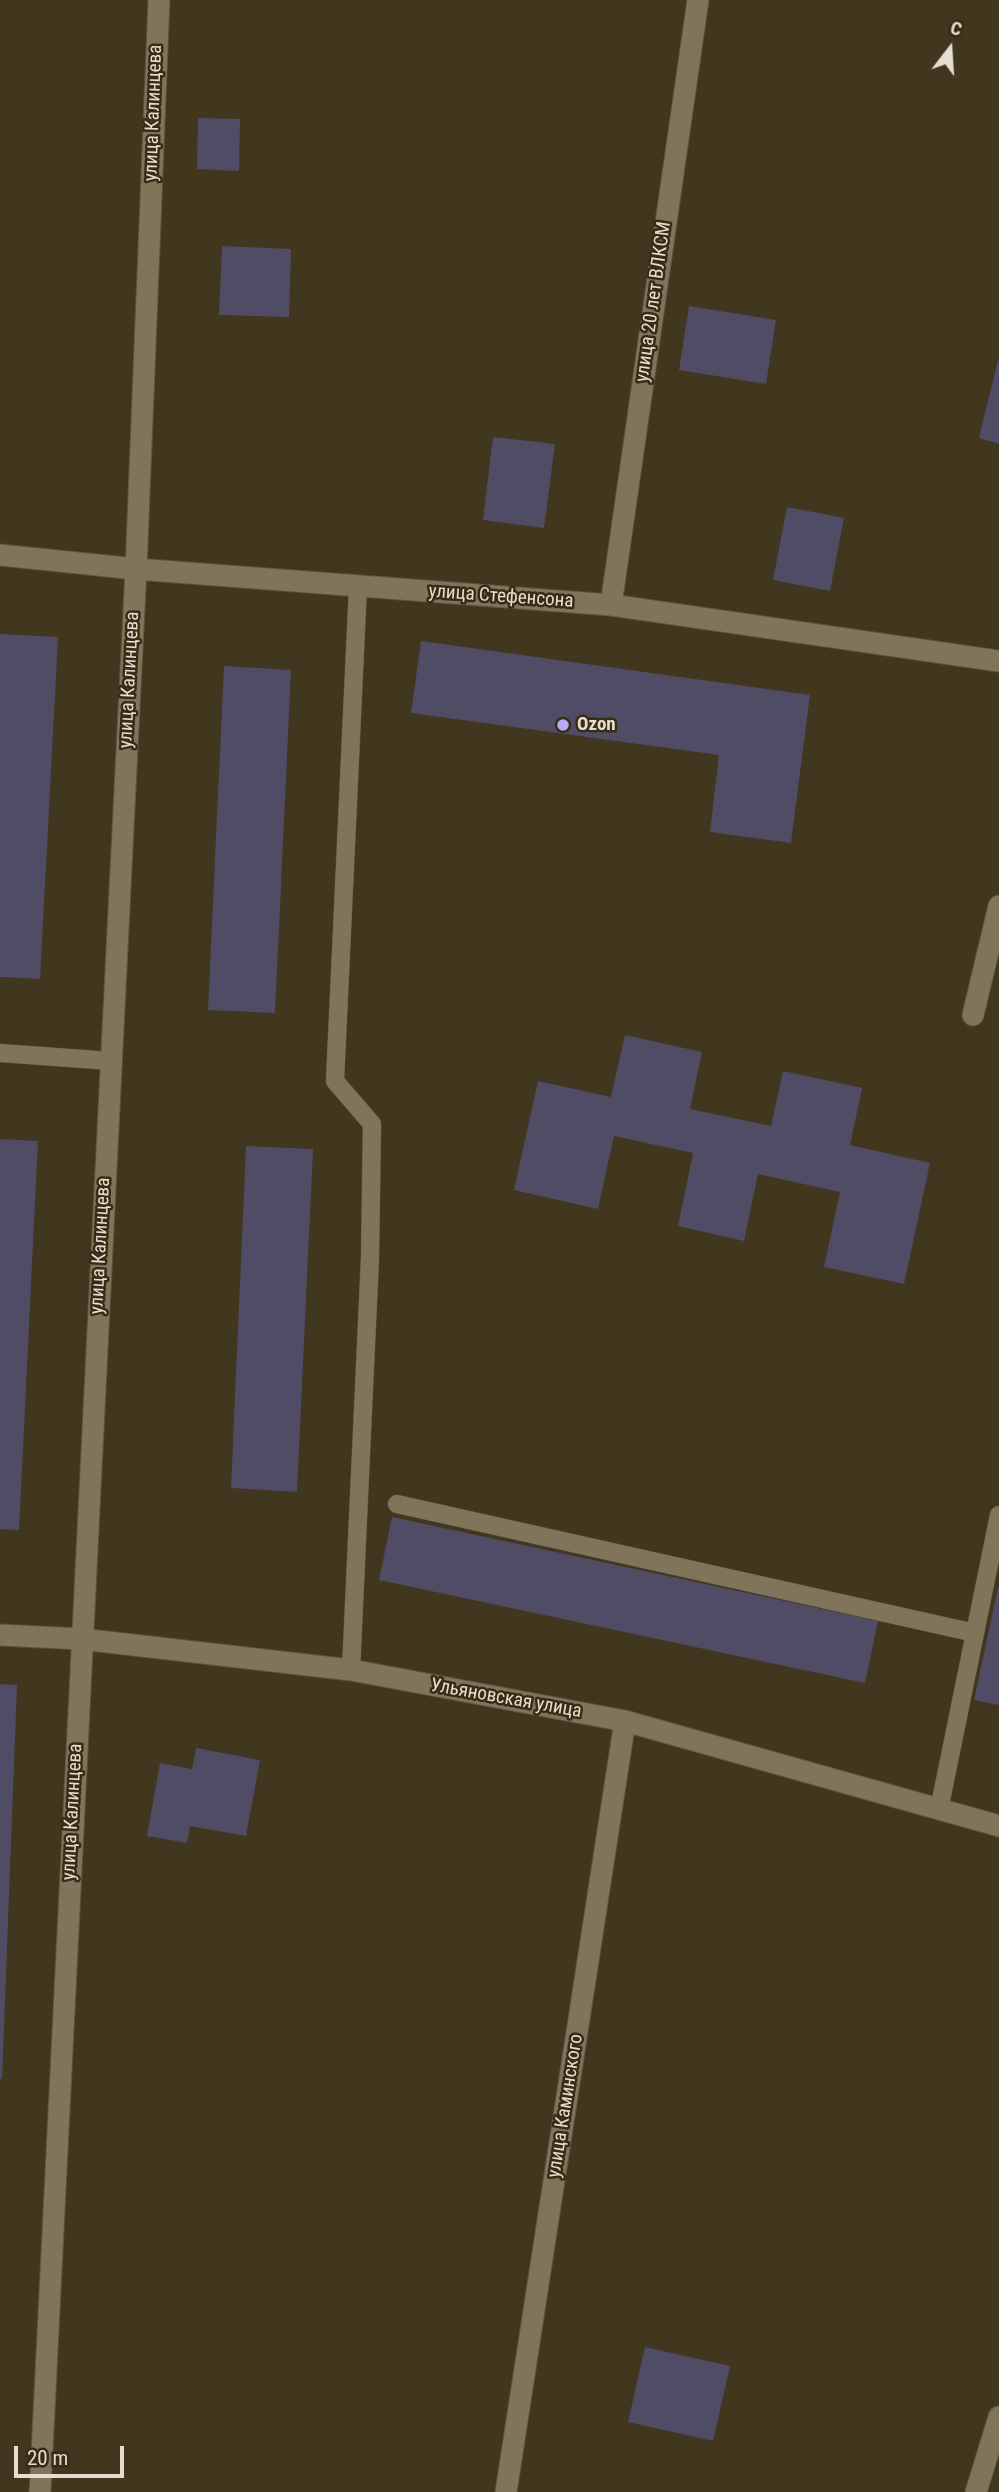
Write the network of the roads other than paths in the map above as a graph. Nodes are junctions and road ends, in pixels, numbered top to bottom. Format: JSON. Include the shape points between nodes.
{"nodes":[{"id":1,"x":159,"y":0,"type":"edge"},
{"id":2,"x":698,"y":0,"type":"edge"},
{"id":3,"x":0,"y":555,"type":"edge"},
{"id":4,"x":136,"y":569,"type":"junction"},
{"id":5,"x":358,"y":586,"type":"junction"},
{"id":6,"x":611,"y":605,"type":"junction"},
{"id":7,"x":999,"y":661,"type":"edge"},
{"id":8,"x":999,"y":906,"type":"edge"},
{"id":9,"x":973,"y":1016,"type":"dead end"},
{"id":10,"x":0,"y":1053,"type":"edge"},
{"id":11,"x":111,"y":1061,"type":"junction"},
{"id":12,"x":397,"y":1504,"type":"dead end"},
{"id":13,"x":999,"y":1515,"type":"edge"},
{"id":14,"x":975,"y":1633,"type":"junction"},
{"id":15,"x":0,"y":1635,"type":"edge"},
{"id":16,"x":81,"y":1639,"type":"junction"},
{"id":17,"x":351,"y":1671,"type":"junction"},
{"id":18,"x":625,"y":1721,"type":"junction"},
{"id":19,"x":939,"y":1810,"type":"junction"},
{"id":20,"x":999,"y":1826,"type":"edge"},
{"id":21,"x":999,"y":2417,"type":"edge"},
{"id":22,"x":40,"y":2492,"type":"edge"},
{"id":23,"x":506,"y":2492,"type":"edge"},
{"id":24,"x":976,"y":2492,"type":"edge"}],
"edges":[{"from":1,"to":4,"type":"street","name":"улица Калинцева"},
{"from":2,"to":6,"type":"street","name":"улица 20 лет ВЛКСМ"},
{"from":3,"to":4,"type":"street","name":"улица Стефенсона"},
{"from":4,"to":5,"type":"street","name":"улица Стефенсона"},
{"from":4,"to":11,"type":"street","name":"улица Калинцева"},
{"from":5,"to":6,"type":"street","name":"улица Стефенсона"},
{"from":5,"to":17,"type":"lane","via":[[335,1081],[372,1124]]},
{"from":6,"to":7,"type":"street","name":"улица Стефенсона"},
{"from":8,"to":9,"type":"street"},
{"from":10,"to":11,"type":"lane"},
{"from":11,"to":16,"type":"street","name":"улица Калинцева"},
{"from":12,"to":14,"type":"lane"},
{"from":13,"to":14,"type":"lane"},
{"from":14,"to":19,"type":"lane"},
{"from":15,"to":16,"type":"street","name":"Ульяновская улица"},
{"from":16,"to":17,"type":"street","name":"Ульяновская улица"},
{"from":16,"to":22,"type":"street","name":"улица Калинцева"},
{"from":17,"to":18,"type":"street","name":"Ульяновская улица"},
{"from":18,"to":19,"type":"street","name":"Ульяновская улица"},
{"from":18,"to":23,"type":"street","name":"улица Каминского"},
{"from":19,"to":20,"type":"street","name":"Ульяновская улица"},
{"from":21,"to":24,"type":"street"}]}
